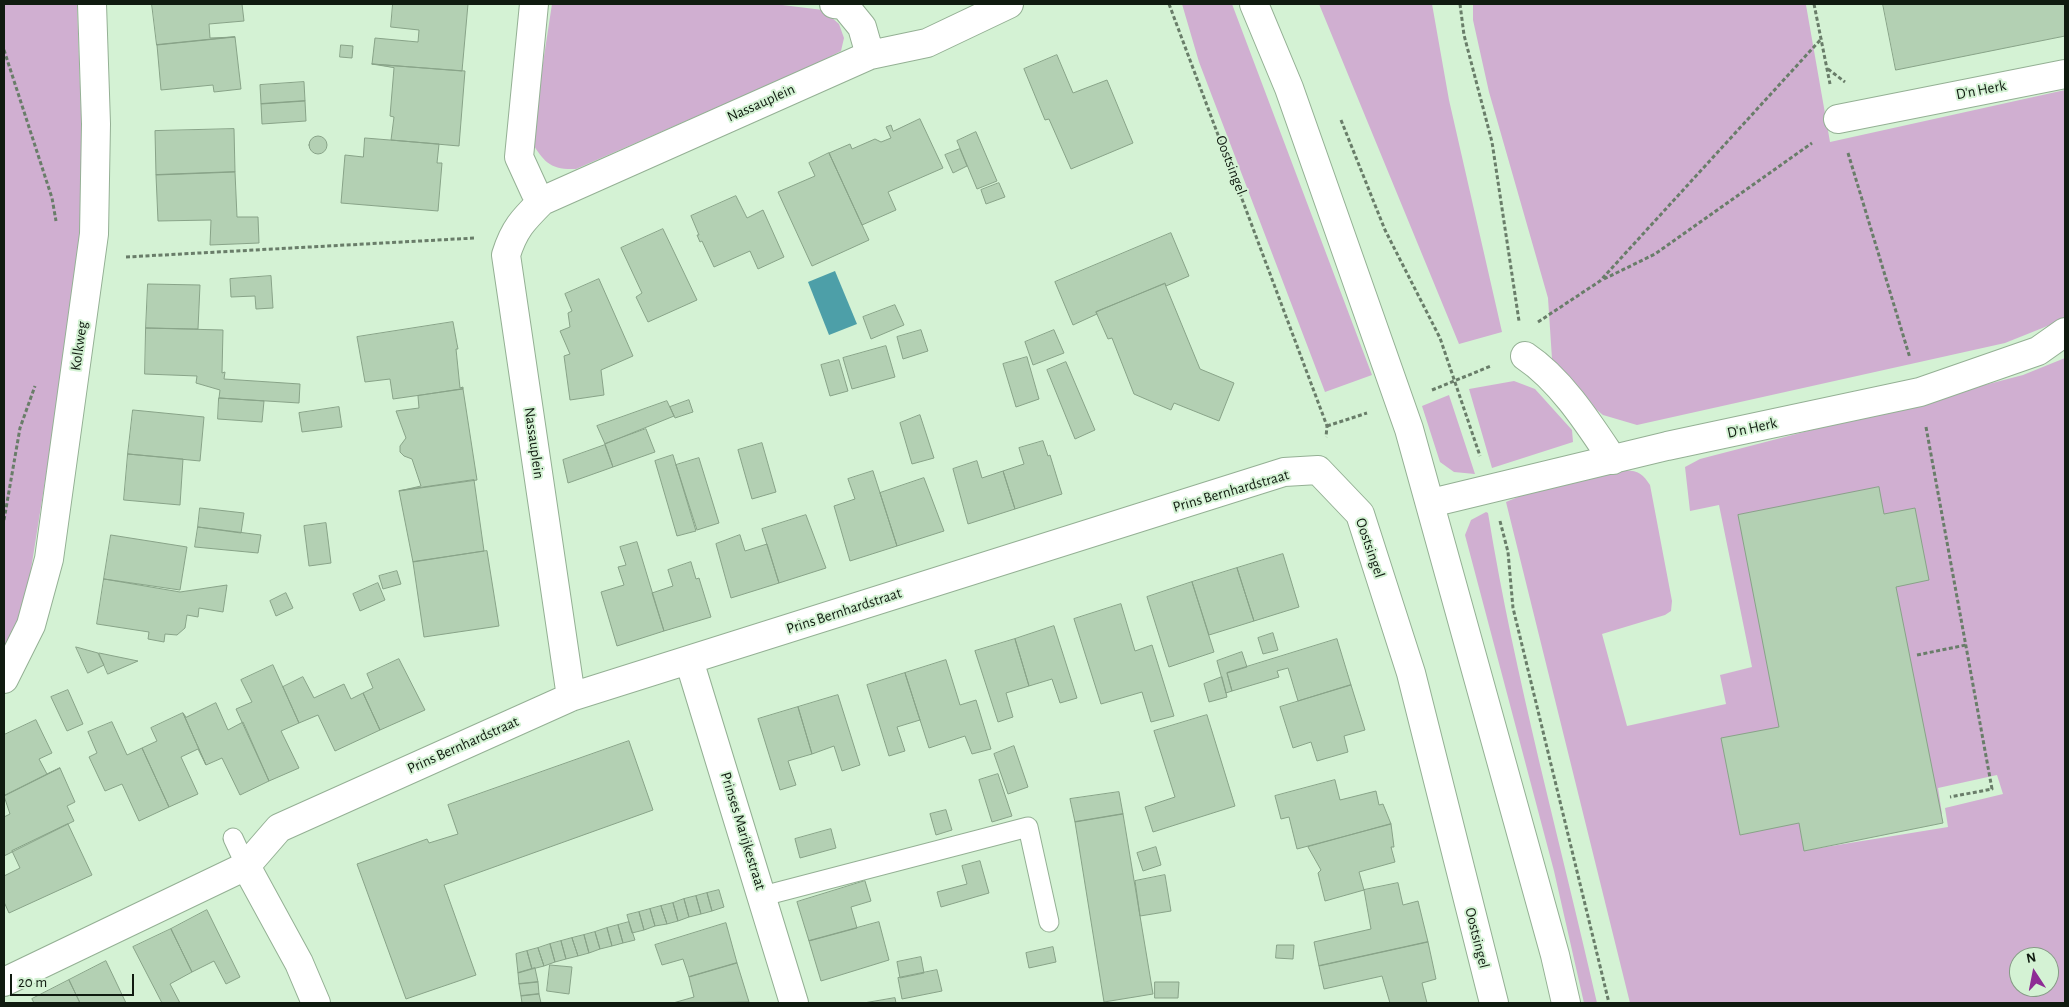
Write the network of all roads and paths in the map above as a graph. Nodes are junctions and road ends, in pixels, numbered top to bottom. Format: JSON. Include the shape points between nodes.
{"nodes":[{"id":1,"x":92,"y":4,"type":"edge"},
{"id":2,"x":534,"y":4,"type":"edge"},
{"id":3,"x":834,"y":4,"type":"edge"},
{"id":4,"x":1009,"y":4,"type":"edge"},
{"id":5,"x":1169,"y":4,"type":"edge"},
{"id":6,"x":1254,"y":4,"type":"edge"},
{"id":7,"x":1460,"y":4,"type":"edge"},
{"id":8,"x":1814,"y":4,"type":"edge"},
{"id":9,"x":1822,"y":38,"type":"junction"},
{"id":10,"x":4,"y":50,"type":"edge"},
{"id":11,"x":870,"y":55,"type":"junction"},
{"id":12,"x":2065,"y":74,"type":"edge"},
{"id":13,"x":1338,"y":112,"type":"dead end"},
{"id":14,"x":1838,"y":118,"type":"junction"},
{"id":15,"x":542,"y":201,"type":"junction"},
{"id":16,"x":57,"y":224,"type":"dead end"},
{"id":17,"x":512,"y":236,"type":"junction"},
{"id":18,"x":91,"y":260,"type":"junction"},
{"id":19,"x":1600,"y":281,"type":"junction"},
{"id":20,"x":2065,"y":332,"type":"edge"},
{"id":21,"x":1523,"y":345,"type":"junction"},
{"id":22,"x":1454,"y":382,"type":"junction"},
{"id":23,"x":36,"y":383,"type":"dead end"},
{"id":24,"x":1920,"y":392,"type":"junction"},
{"id":25,"x":1613,"y":460,"type":"junction"},
{"id":26,"x":1318,"y":470,"type":"junction"},
{"id":27,"x":1492,"y":488,"type":"junction"},
{"id":28,"x":1431,"y":503,"type":"junction"},
{"id":29,"x":4,"y":520,"type":"edge"},
{"id":30,"x":1966,"y":645,"type":"junction"},
{"id":31,"x":1917,"y":655,"type":"dead end"},
{"id":32,"x":690,"y":660,"type":"junction"},
{"id":33,"x":4,"y":679,"type":"edge"},
{"id":34,"x":571,"y":697,"type":"junction"},
{"id":35,"x":1950,"y":797,"type":"dead end"},
{"id":36,"x":234,"y":838,"type":"dead end"},
{"id":37,"x":246,"y":866,"type":"junction"},
{"id":38,"x":763,"y":896,"type":"junction"},
{"id":39,"x":1049,"y":922,"type":"dead end"},
{"id":40,"x":4,"y":982,"type":"edge"},
{"id":41,"x":316,"y":1003,"type":"edge"},
{"id":42,"x":794,"y":1003,"type":"edge"},
{"id":43,"x":1494,"y":1003,"type":"edge"},
{"id":44,"x":1566,"y":1003,"type":"edge"},
{"id":45,"x":1609,"y":1003,"type":"edge"}],
"edges":[{"from":1,"to":18,"type":"street","name":"Kolkweg","via":[[96,124]]},
{"from":2,"to":15,"type":"street","via":[[519,157]]},
{"from":3,"to":11,"type":"street","via":[[844,5],[862,27]]},
{"from":4,"to":11,"type":"street","name":"Nassauplein","via":[[928,43]]},
{"from":5,"to":26,"type":"path","name":"Oostsingel","via":[[1327,426]]},
{"from":6,"to":28,"type":"street","via":[[1289,88],[1400,401]]},
{"from":7,"to":21,"type":"path","via":[[1464,35],[1492,142]]},
{"from":8,"to":9,"type":"path"},
{"from":9,"to":14,"type":"path"},
{"from":9,"to":19,"type":"path"},
{"from":10,"to":16,"type":"path","via":[[52,198]]},
{"from":11,"to":15,"type":"street","name":"Nassauplein"},
{"from":12,"to":14,"type":"street","name":"D'n Herk"},
{"from":13,"to":22,"type":"path","via":[[1385,230],[1440,338]]},
{"from":14,"to":19,"type":"path","via":[[1819,138],[1655,254]]},
{"from":14,"to":24,"type":"path"},
{"from":15,"to":17,"type":"street","name":"Nassauplein"},
{"from":17,"to":18,"type":"path"},
{"from":17,"to":34,"type":"street","name":"Nassauplein","via":[[506,255]]},
{"from":18,"to":33,"type":"street","name":"Kolkweg","via":[[49,559],[31,625]]},
{"from":19,"to":21,"type":"path"},
{"from":20,"to":24,"type":"street","name":"D'n Herk","via":[[2038,351]]},
{"from":21,"to":22,"type":"path","via":[[1498,363]]},
{"from":21,"to":25,"type":"street","via":[[1586,419]]},
{"from":22,"to":27,"type":"path"},
{"from":23,"to":29,"type":"path","via":[[20,428]]},
{"from":24,"to":25,"type":"street","name":"D'n Herk"},
{"from":24,"to":30,"type":"path"},
{"from":25,"to":27,"type":"street","name":"D'n Herk"},
{"from":26,"to":32,"type":"street","name":"Prins Bernhardstraat","via":[[1284,472]]},
{"from":26,"to":43,"type":"street","name":"Oostsingel","via":[[1360,514],[1411,673]]},
{"from":27,"to":28,"type":"street","name":"D'n Herk"},
{"from":27,"to":45,"type":"path","via":[[1508,552],[1513,608]]},
{"from":28,"to":44,"type":"street"},
{"from":30,"to":31,"type":"path"},
{"from":30,"to":35,"type":"path","via":[[1992,789]]},
{"from":32,"to":34,"type":"street","name":"Prins Bernhardstraat"},
{"from":32,"to":38,"type":"street","name":"Prinses Marijkestraat"},
{"from":34,"to":37,"type":"street","name":"Prins Bernhardstraat","via":[[279,828]]},
{"from":36,"to":37,"type":"lane"},
{"from":37,"to":40,"type":"street","name":"Prins Bernhardstraat"},
{"from":37,"to":41,"type":"street","via":[[299,963]]},
{"from":38,"to":39,"type":"lane","via":[[1028,827]]},
{"from":38,"to":42,"type":"street","name":"Prinses Marijkestraat"}]}
